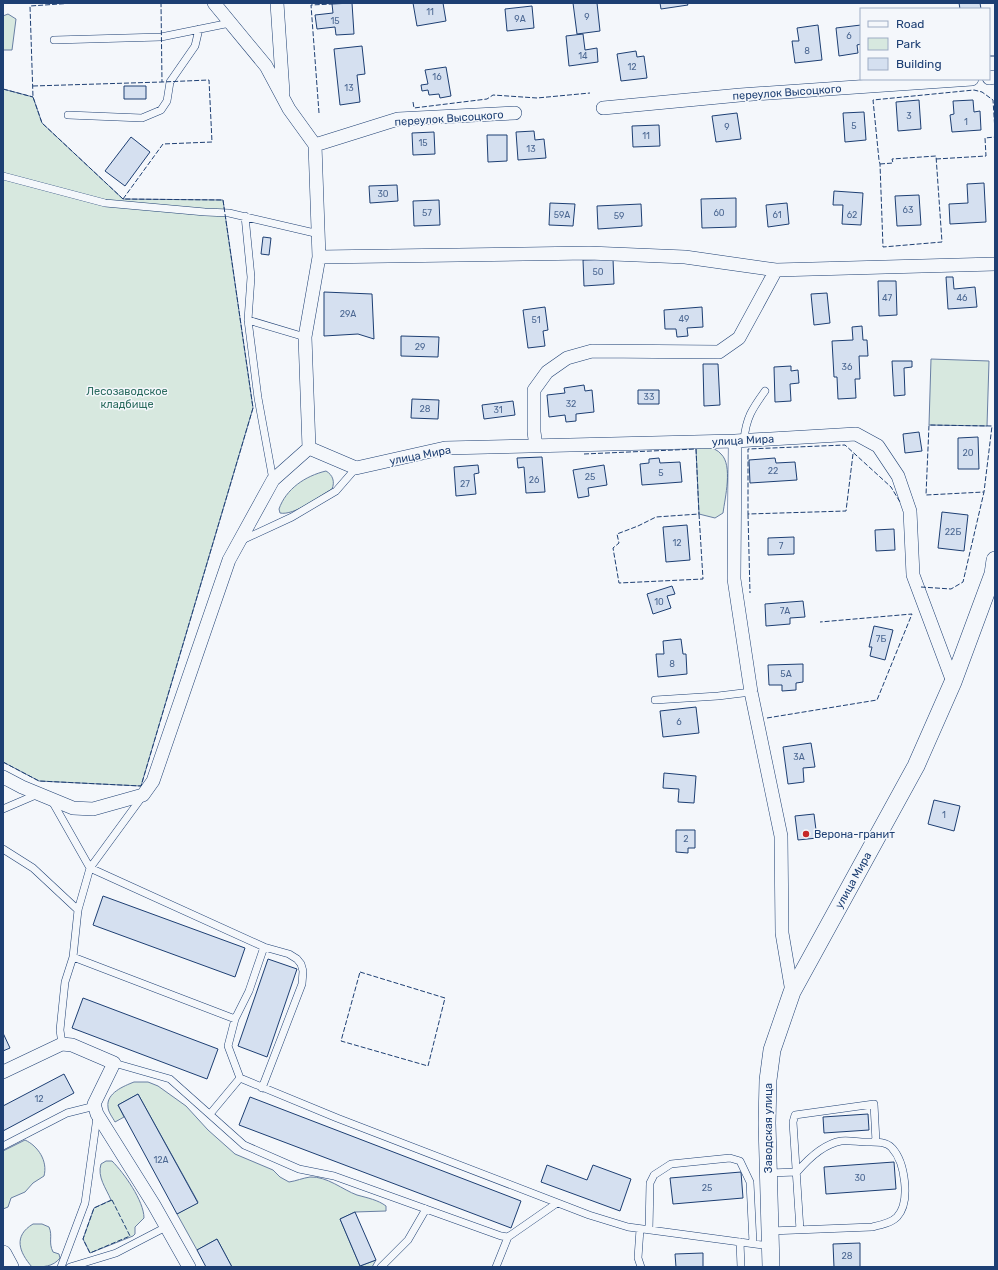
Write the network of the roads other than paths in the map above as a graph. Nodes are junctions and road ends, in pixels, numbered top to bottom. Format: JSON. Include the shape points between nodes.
{"nodes":[{"id":1,"x":214,"y":3,"type":"edge"},
{"id":2,"x":277,"y":3,"type":"edge"},
{"id":3,"x":230,"y":23,"type":"junction"},
{"id":4,"x":199,"y":29,"type":"junction"},
{"id":5,"x":54,"y":40,"type":"dead end"},
{"id":6,"x":958,"y":80,"type":"edge"},
{"id":7,"x":283,"y":97,"type":"junction"},
{"id":8,"x":603,"y":108,"type":"dead end"},
{"id":9,"x":515,"y":113,"type":"dead end"},
{"id":10,"x":68,"y":115,"type":"dead end"},
{"id":11,"x":315,"y":145,"type":"junction"},
{"id":12,"x":3,"y":176,"type":"edge"},
{"id":13,"x":245,"y":216,"type":"junction"},
{"id":14,"x":318,"y":234,"type":"junction"},
{"id":15,"x":319,"y":257,"type":"junction"},
{"id":16,"x":995,"y":264,"type":"edge"},
{"id":17,"x":776,"y":270,"type":"junction"},
{"id":18,"x":248,"y":320,"type":"junction"},
{"id":19,"x":305,"y":337,"type":"junction"},
{"id":20,"x":765,"y":391,"type":"dead end"},
{"id":21,"x":739,"y":440,"type":"junction"},
{"id":22,"x":536,"y":446,"type":"junction"},
{"id":23,"x":309,"y":448,"type":"junction"},
{"id":24,"x":356,"y":468,"type":"junction"},
{"id":25,"x":273,"y":480,"type":"junction"},
{"id":26,"x":238,"y":542,"type":"junction"},
{"id":27,"x":995,"y":560,"type":"edge"},
{"id":28,"x":953,"y":682,"type":"junction"},
{"id":29,"x":751,"y":692,"type":"junction"},
{"id":30,"x":655,"y":700,"type":"dead end"},
{"id":31,"x":3,"y":777,"type":"edge"},
{"id":32,"x":39,"y":794,"type":"junction"},
{"id":33,"x":143,"y":795,"type":"junction"},
{"id":34,"x":51,"y":799,"type":"junction"},
{"id":35,"x":3,"y":809,"type":"edge"},
{"id":36,"x":3,"y":849,"type":"edge"},
{"id":37,"x":90,"y":868,"type":"junction"},
{"id":38,"x":78,"y":910,"type":"junction"},
{"id":39,"x":264,"y":947,"type":"junction"},
{"id":40,"x":73,"y":957,"type":"junction"},
{"id":41,"x":792,"y":992,"type":"junction"},
{"id":42,"x":235,"y":1019,"type":"junction"},
{"id":43,"x":62,"y":1044,"type":"junction"},
{"id":44,"x":114,"y":1063,"type":"junction"},
{"id":45,"x":3,"y":1072,"type":"edge"},
{"id":46,"x":240,"y":1078,"type":"junction"},
{"id":47,"x":262,"y":1088,"type":"junction"},
{"id":48,"x":96,"y":1110,"type":"junction"},
{"id":49,"x":210,"y":1114,"type":"junction"},
{"id":50,"x":876,"y":1142,"type":"junction"},
{"id":51,"x":3,"y":1146,"type":"edge"},
{"id":52,"x":797,"y":1172,"type":"junction"},
{"id":53,"x":767,"y":1174,"type":"junction"},
{"id":54,"x":557,"y":1203,"type":"junction"},
{"id":55,"x":426,"y":1209,"type":"junction"},
{"id":56,"x":166,"y":1227,"type":"junction"},
{"id":57,"x":640,"y":1229,"type":"junction"},
{"id":58,"x":650,"y":1230,"type":"junction"},
{"id":59,"x":800,"y":1230,"type":"junction"},
{"id":60,"x":508,"y":1237,"type":"junction"},
{"id":61,"x":770,"y":1238,"type":"junction"},
{"id":62,"x":740,"y":1242,"type":"junction"},
{"id":63,"x":753,"y":1243,"type":"junction"},
{"id":64,"x":3,"y":1254,"type":"edge"},
{"id":65,"x":10,"y":1267,"type":"edge"},
{"id":66,"x":61,"y":1267,"type":"edge"},
{"id":67,"x":70,"y":1267,"type":"edge"},
{"id":68,"x":189,"y":1267,"type":"edge"},
{"id":69,"x":381,"y":1267,"type":"edge"},
{"id":70,"x":496,"y":1267,"type":"edge"},
{"id":71,"x":641,"y":1267,"type":"edge"},
{"id":72,"x":741,"y":1267,"type":"edge"},
{"id":73,"x":771,"y":1267,"type":"edge"}],
"edges":[{"from":1,"to":3,"type":"street"},
{"from":2,"to":7,"type":"street"},
{"from":3,"to":4,"type":"lane"},
{"from":3,"to":7,"type":"street","via":[[266,66]]},
{"from":4,"to":5,"type":"lane","via":[[161,37]]},
{"from":4,"to":10,"type":"lane","via":[[196,46],[170,82],[167,101],[161,110],[142,118]]},
{"from":6,"to":8,"type":"street","name":"переулок Высоцкого","via":[[740,95]]},
{"from":7,"to":11,"type":"street"},
{"from":9,"to":11,"type":"street","name":"переулок Высоцкого","via":[[398,119]]},
{"from":11,"to":14,"type":"street"},
{"from":12,"to":13,"type":"lane","via":[[105,203]]},
{"from":13,"to":14,"type":"lane"},
{"from":13,"to":18,"type":"lane","via":[[251,277]]},
{"from":14,"to":15,"type":"street"},
{"from":15,"to":17,"type":"street","via":[[589,252],[685,257]]},
{"from":15,"to":19,"type":"street"},
{"from":16,"to":17,"type":"street"},
{"from":17,"to":22,"type":"street","via":[[739,338],[718,352],[592,351],[567,358],[547,372],[534,390]]},
{"from":18,"to":19,"type":"lane"},
{"from":18,"to":25,"type":"lane","via":[[258,398]]},
{"from":19,"to":23,"type":"street"},
{"from":20,"to":21,"type":"lane","via":[[749,414]]},
{"from":21,"to":22,"type":"street","name":"улица Мира"},
{"from":21,"to":28,"type":"street","name":"улица Мира","via":[[856,434],[878,446],[898,476],[910,511],[913,575]]},
{"from":21,"to":29,"type":"street","via":[[734,579]]},
{"from":22,"to":24,"type":"street","name":"улица Мира","via":[[445,448]]},
{"from":23,"to":24,"type":"street"},
{"from":23,"to":25,"type":"street"},
{"from":24,"to":26,"type":"lane","via":[[336,491],[292,517]]},
{"from":25,"to":26,"type":"street"},
{"from":26,"to":33,"type":"street","via":[[229,560],[153,782]]},
{"from":27,"to":28,"type":"street","name":"улица Мира","via":[[993,574]]},
{"from":28,"to":41,"type":"street","name":"улица Мира","via":[[916,766]]},
{"from":29,"to":30,"type":"lane"},
{"from":29,"to":41,"type":"street","via":[[781,836],[782,933]]},
{"from":31,"to":32,"type":"street"},
{"from":32,"to":34,"type":"street"},
{"from":32,"to":35,"type":"lane"},
{"from":33,"to":34,"type":"street","via":[[93,809],[72,808]]},
{"from":33,"to":37,"type":"lane"},
{"from":34,"to":37,"type":"lane"},
{"from":36,"to":38,"type":"lane","via":[[33,868]]},
{"from":37,"to":38,"type":"lane"},
{"from":37,"to":39,"type":"lane"},
{"from":38,"to":40,"type":"lane"},
{"from":39,"to":42,"type":"lane","via":[[249,991]]},
{"from":39,"to":47,"type":"lane","via":[[298,959],[303,971],[302,984]]},
{"from":40,"to":42,"type":"lane"},
{"from":40,"to":43,"type":"lane","via":[[65,982],[60,1030]]},
{"from":41,"to":53,"type":"street","name":"Заводская улица","via":[[772,1050],[768,1080]]},
{"from":42,"to":46,"type":"lane","via":[[228,1046]]},
{"from":43,"to":44,"type":"street","via":[[72,1044]]},
{"from":43,"to":45,"type":"street"},
{"from":44,"to":48,"type":"street","via":[[94,1104]]},
{"from":44,"to":49,"type":"lane","via":[[170,1079]]},
{"from":46,"to":47,"type":"lane"},
{"from":46,"to":49,"type":"lane"},
{"from":47,"to":54,"type":"lane"},
{"from":48,"to":51,"type":"lane","via":[[67,1113]]},
{"from":48,"to":56,"type":"street"},
{"from":48,"to":66,"type":"lane","via":[[85,1203]]},
{"from":49,"to":55,"type":"lane","via":[[244,1145],[299,1169],[334,1176]]},
{"from":50,"to":52,"type":"lane","via":[[841,1141],[822,1149],[808,1159]]},
{"from":50,"to":52,"type":"lane","via":[[874,1104],[796,1115],[793,1122]]},
{"from":50,"to":59,"type":"lane","via":[[892,1147],[902,1163],[904,1205],[897,1217],[886,1224],[872,1227]]},
{"from":52,"to":53,"type":"lane"},
{"from":52,"to":59,"type":"lane"},
{"from":53,"to":61,"type":"street","name":"Заводская улица"},
{"from":54,"to":57,"type":"lane"},
{"from":54,"to":60,"type":"lane"},
{"from":55,"to":60,"type":"lane"},
{"from":55,"to":69,"type":"lane","via":[[408,1240]]},
{"from":56,"to":67,"type":"lane","via":[[116,1253]]},
{"from":56,"to":68,"type":"street"},
{"from":57,"to":58,"type":"lane"},
{"from":57,"to":71,"type":"lane","via":[[638,1258]]},
{"from":58,"to":62,"type":"lane"},
{"from":58,"to":63,"type":"lane","via":[[650,1183],[654,1175],[671,1164],[730,1158],[740,1161],[750,1182]]},
{"from":59,"to":61,"type":"lane"},
{"from":60,"to":70,"type":"lane"},
{"from":61,"to":63,"type":"lane"},
{"from":61,"to":73,"type":"street","name":"Заводская улица"},
{"from":62,"to":63,"type":"lane"},
{"from":62,"to":72,"type":"lane"},
{"from":64,"to":65,"type":"street"}]}
